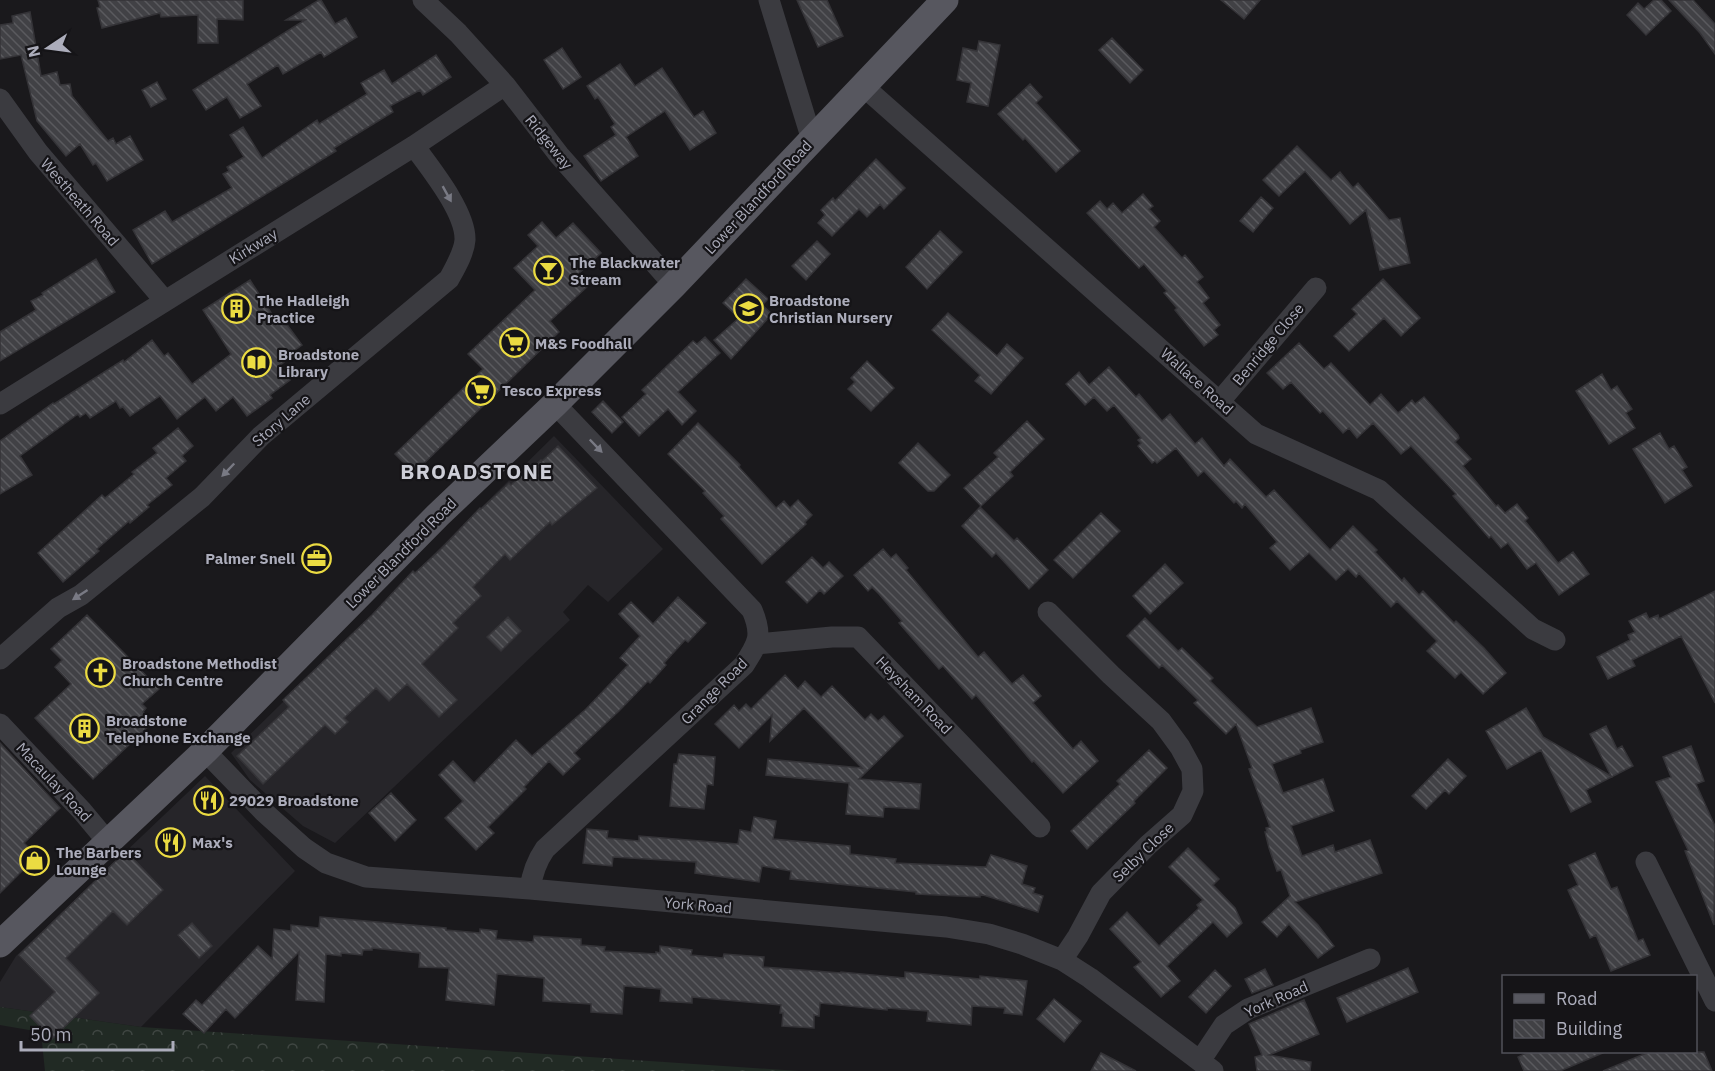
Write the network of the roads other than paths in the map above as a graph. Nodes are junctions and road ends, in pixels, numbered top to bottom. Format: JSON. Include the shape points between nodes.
{"nodes":[{"id":1,"x":423,"y":0,"type":"edge"},
{"id":2,"x":770,"y":0,"type":"edge"},
{"id":3,"x":945,"y":0,"type":"edge"},
{"id":4,"x":505,"y":85,"type":"junction"},
{"id":5,"x":863,"y":86,"type":"junction"},
{"id":6,"x":0,"y":99,"type":"edge"},
{"id":7,"x":812,"y":140,"type":"junction"},
{"id":8,"x":414,"y":146,"type":"junction"},
{"id":9,"x":674,"y":285,"type":"junction"},
{"id":10,"x":1316,"y":288,"type":"dead end"},
{"id":11,"x":165,"y":301,"type":"junction"},
{"id":12,"x":1220,"y":401,"type":"junction"},
{"id":13,"x":0,"y":404,"type":"edge"},
{"id":14,"x":555,"y":404,"type":"junction"},
{"id":15,"x":1048,"y":612,"type":"dead end"},
{"id":16,"x":1555,"y":640,"type":"dead end"},
{"id":17,"x":757,"y":644,"type":"junction"},
{"id":18,"x":0,"y":659,"type":"edge"},
{"id":19,"x":0,"y":724,"type":"edge"},
{"id":20,"x":205,"y":751,"type":"junction"},
{"id":21,"x":1040,"y":827,"type":"dead end"},
{"id":22,"x":107,"y":841,"type":"junction"},
{"id":23,"x":1646,"y":862,"type":"dead end"},
{"id":24,"x":530,"y":890,"type":"junction"},
{"id":25,"x":0,"y":944,"type":"edge"},
{"id":26,"x":1370,"y":959,"type":"dead end"},
{"id":27,"x":1062,"y":960,"type":"junction"},
{"id":28,"x":1715,"y":1001,"type":"edge"},
{"id":29,"x":1207,"y":1066,"type":"edge"}],
"edges":[{"from":1,"to":4,"type":"street","name":"Ridgeway"},
{"from":2,"to":7,"type":"street"},
{"from":3,"to":5,"type":"main road","name":"Lower Blandford Road"},
{"from":4,"to":8,"type":"street","name":"Kirkway"},
{"from":4,"to":9,"type":"street","name":"Ridgeway","via":[[559,155]]},
{"from":5,"to":7,"type":"main road","name":"Lower Blandford Road"},
{"from":5,"to":12,"type":"street","name":"Wallace Road"},
{"from":6,"to":11,"type":"street","name":"Westheath Road","via":[[38,152]]},
{"from":7,"to":9,"type":"main road","name":"Lower Blandford Road"},
{"from":8,"to":11,"type":"street","name":"Kirkway"},
{"from":8,"to":18,"type":"street","name":"Story Lane","one_way":true,"via":[[459,216],[465,240],[449,279],[261,435],[202,497],[81,595],[58,608]]},
{"from":9,"to":14,"type":"main road","name":"Lower Blandford Road"},
{"from":10,"to":12,"type":"street","name":"Benridge Close"},
{"from":11,"to":13,"type":"street","name":"Kirkway"},
{"from":12,"to":16,"type":"street","name":"Wallace Road","via":[[1256,434],[1378,490],[1533,629]]},
{"from":14,"to":17,"type":"street","name":"Grange Road","one_way":true,"via":[[752,610],[759,627]]},
{"from":14,"to":20,"type":"main road","name":"Lower Blandford Road","via":[[438,515]]},
{"from":15,"to":27,"type":"street","name":"Selby Close","via":[[1161,721],[1192,770],[1193,791],[1182,815],[1101,893]]},
{"from":17,"to":21,"type":"street","name":"Heysham Road","via":[[858,637]]},
{"from":17,"to":24,"type":"street","name":"Grange Road","via":[[744,665],[545,849],[534,869]]},
{"from":19,"to":22,"type":"street","name":"Macaulay Road"},
{"from":20,"to":22,"type":"main road","name":"Lower Blandford Road"},
{"from":20,"to":24,"type":"street","name":"York Road","via":[[264,812],[326,863],[366,877]]},
{"from":22,"to":25,"type":"main road","name":"Lower Blandford Road"},
{"from":23,"to":28,"type":"street"},
{"from":24,"to":27,"type":"street","name":"York Road","via":[[946,927],[988,934]]},
{"from":26,"to":29,"type":"street","name":"York Road","via":[[1248,1009],[1224,1025]]},
{"from":27,"to":29,"type":"street","name":"York Road"}]}
